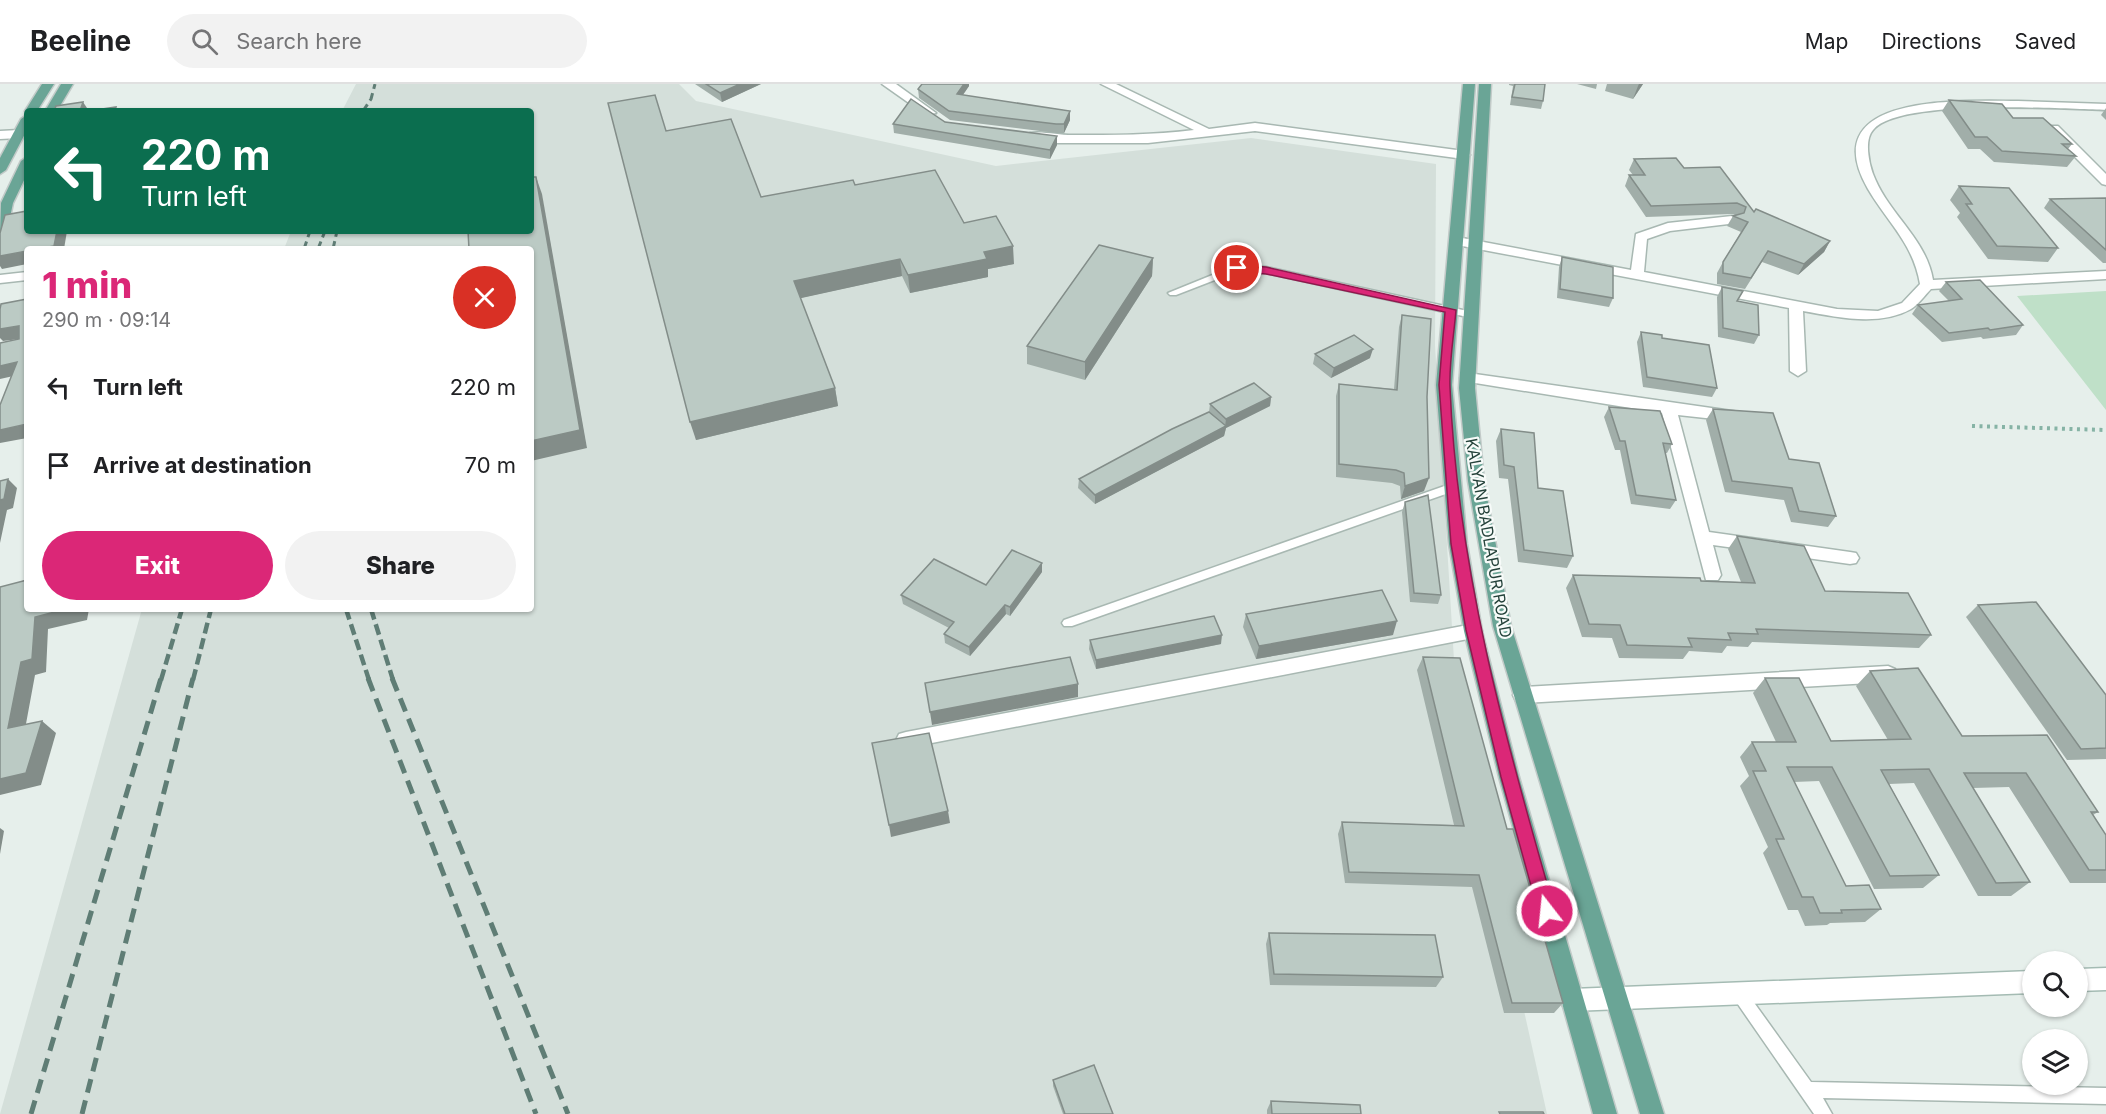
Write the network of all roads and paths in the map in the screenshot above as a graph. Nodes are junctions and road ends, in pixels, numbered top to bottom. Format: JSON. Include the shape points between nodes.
{"nodes":[{"id":1,"x":48,"y":84,"type":"edge"},
{"id":2,"x":67,"y":84,"type":"edge"},
{"id":3,"x":888,"y":84,"type":"edge"},
{"id":4,"x":1107,"y":84,"type":"edge"},
{"id":5,"x":1469,"y":84,"type":"edge"},
{"id":6,"x":1485,"y":84,"type":"edge"},
{"id":7,"x":2031,"y":105,"type":"junction"},
{"id":8,"x":2106,"y":107,"type":"edge"},
{"id":9,"x":33,"y":108,"type":"edge"},
{"id":10,"x":53,"y":108,"type":"edge"},
{"id":11,"x":936,"y":118,"type":"edge"},
{"id":12,"x":24,"y":124,"type":"edge"},
{"id":13,"x":1207,"y":132,"type":"junction"},
{"id":14,"x":19,"y":134,"type":"junction"},
{"id":15,"x":0,"y":135,"type":"edge"},
{"id":16,"x":1023,"y":135,"type":"edge"},
{"id":17,"x":1464,"y":155,"type":"junction"},
{"id":18,"x":24,"y":166,"type":"edge"},
{"id":19,"x":0,"y":170,"type":"edge"},
{"id":20,"x":2106,"y":181,"type":"edge"},
{"id":21,"x":3,"y":203,"type":"edge"},
{"id":22,"x":19,"y":217,"type":"edge"},
{"id":23,"x":1732,"y":220,"type":"edge"},
{"id":24,"x":2,"y":227,"type":"edge"},
{"id":25,"x":1457,"y":241,"type":"junction"},
{"id":26,"x":1476,"y":244,"type":"junction"},
{"id":27,"x":1637,"y":274,"type":"junction"},
{"id":28,"x":2106,"y":275,"type":"edge"},
{"id":29,"x":24,"y":276,"type":"edge"},
{"id":30,"x":0,"y":279,"type":"edge"},
{"id":31,"x":1927,"y":285,"type":"junction"},
{"id":32,"x":1173,"y":293,"type":"dead end"},
{"id":33,"x":1796,"y":305,"type":"junction"},
{"id":34,"x":1451,"y":310,"type":"junction"},
{"id":35,"x":1472,"y":315,"type":"junction"},
{"id":36,"x":1798,"y":371,"type":"dead end"},
{"id":37,"x":1468,"y":378,"type":"junction"},
{"id":38,"x":1669,"y":409,"type":"junction"},
{"id":39,"x":1746,"y":417,"type":"edge"},
{"id":40,"x":1972,"y":426,"type":"dead end"},
{"id":41,"x":2106,"y":430,"type":"edge"},
{"id":42,"x":1453,"y":487,"type":"junction"},
{"id":43,"x":1703,"y":537,"type":"junction"},
{"id":44,"x":1850,"y":558,"type":"dead end"},
{"id":45,"x":1712,"y":575,"type":"dead end"},
{"id":46,"x":1068,"y":623,"type":"dead end"},
{"id":47,"x":1473,"y":630,"type":"junction"},
{"id":48,"x":1908,"y":673,"type":"edge"},
{"id":49,"x":1523,"y":695,"type":"junction"},
{"id":50,"x":896,"y":742,"type":"edge"},
{"id":51,"x":2106,"y":979,"type":"edge"},
{"id":52,"x":2088,"y":980,"type":"edge"},
{"id":53,"x":2022,"y":982,"type":"edge"},
{"id":54,"x":1740,"y":995,"type":"junction"},
{"id":55,"x":1616,"y":999,"type":"junction"},
{"id":56,"x":1572,"y":1000,"type":"junction"},
{"id":57,"x":1807,"y":1090,"type":"junction"},
{"id":58,"x":2106,"y":1096,"type":"edge"},
{"id":59,"x":1605,"y":1114,"type":"edge"},
{"id":60,"x":1652,"y":1114,"type":"edge"},
{"id":61,"x":1824,"y":1114,"type":"edge"}],
"edges":[{"from":1,"to":9,"type":"main road"},
{"from":2,"to":10,"type":"main road"},
{"from":3,"to":11,"type":"street"},
{"from":4,"to":13,"type":"street"},
{"from":5,"to":17,"type":"main road","name":"KALYAN BADLAPUR ROAD"},
{"from":6,"to":26,"type":"main road","name":"KALYAN BADLAPUR ROAD"},
{"from":7,"to":8,"type":"street"},
{"from":7,"to":20,"type":"street"},
{"from":7,"to":31,"type":"street","via":[[1925,108],[1884,117],[1868,128],[1864,165],[1878,194],[1920,255]]},
{"from":12,"to":14,"type":"main road"},
{"from":13,"to":16,"type":"street","via":[[1148,139]]},
{"from":13,"to":17,"type":"street","via":[[1255,127]]},
{"from":14,"to":15,"type":"street"},
{"from":14,"to":19,"type":"main road"},
{"from":17,"to":25,"type":"main road","name":"KALYAN BADLAPUR ROAD"},
{"from":18,"to":21,"type":"main road"},
{"from":21,"to":24,"type":"main road"},
{"from":22,"to":24,"type":"street"},
{"from":23,"to":27,"type":"street","via":[[1668,227],[1641,237]]},
{"from":25,"to":26,"type":"street"},
{"from":25,"to":34,"type":"main road","name":"KALYAN BADLAPUR ROAD"},
{"from":26,"to":27,"type":"street"},
{"from":26,"to":35,"type":"main road","name":"KALYAN BADLAPUR ROAD"},
{"from":27,"to":33,"type":"street"},
{"from":28,"to":31,"type":"street"},
{"from":29,"to":30,"type":"street"},
{"from":31,"to":33,"type":"street","via":[[1907,306],[1879,315],[1837,313]]},
{"from":32,"to":34,"type":"lane","via":[[1237,268],[1266,270]]},
{"from":33,"to":36,"type":"street"},
{"from":34,"to":35,"type":"lane"},
{"from":34,"to":42,"type":"main road","name":"KALYAN BADLAPUR ROAD","via":[[1444,385]]},
{"from":35,"to":37,"type":"main road","name":"KALYAN BADLAPUR ROAD"},
{"from":37,"to":38,"type":"street"},
{"from":37,"to":49,"type":"main road","name":"KALYAN BADLAPUR ROAD","via":[[1476,481],[1502,626]]},
{"from":38,"to":39,"type":"street"},
{"from":38,"to":43,"type":"street"},
{"from":40,"to":41,"type":"path"},
{"from":42,"to":46,"type":"lane"},
{"from":42,"to":47,"type":"main road","name":"KALYAN BADLAPUR ROAD"},
{"from":43,"to":44,"type":"street"},
{"from":43,"to":45,"type":"street"},
{"from":47,"to":50,"type":"street"},
{"from":47,"to":56,"type":"main road","name":"KALYAN BADLAPUR ROAD","via":[[1509,777]]},
{"from":48,"to":49,"type":"street"},
{"from":49,"to":55,"type":"main road","name":"KALYAN BADLAPUR ROAD"},
{"from":51,"to":52,"type":"street"},
{"from":53,"to":54,"type":"street"},
{"from":54,"to":55,"type":"street"},
{"from":54,"to":57,"type":"lane"},
{"from":55,"to":56,"type":"street"},
{"from":55,"to":60,"type":"main road","name":"KALYAN BADLAPUR ROAD"},
{"from":56,"to":59,"type":"main road","name":"KALYAN BADLAPUR ROAD"},
{"from":57,"to":58,"type":"lane"},
{"from":57,"to":61,"type":"lane"}]}
